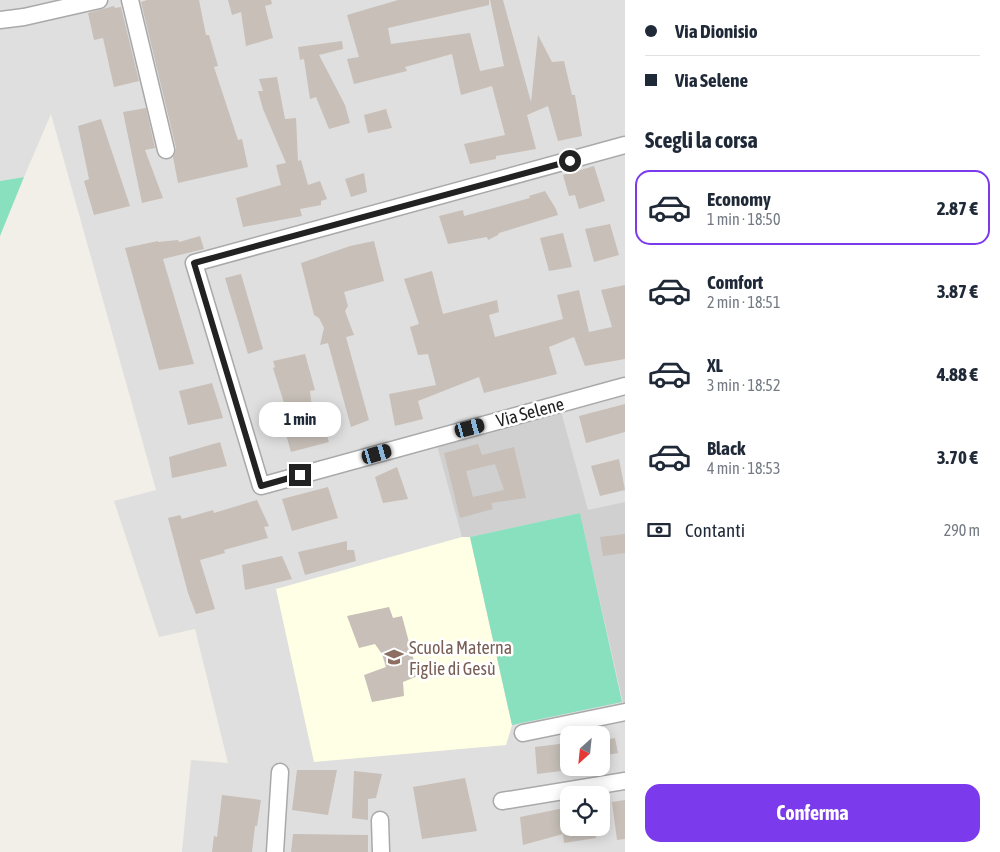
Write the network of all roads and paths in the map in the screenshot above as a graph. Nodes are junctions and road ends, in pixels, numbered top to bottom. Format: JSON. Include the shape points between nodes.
{"nodes":[{"id":1,"x":99,"y":0,"type":"edge"},
{"id":2,"x":130,"y":0,"type":"edge"},
{"id":3,"x":0,"y":20,"type":"edge"},
{"id":4,"x":625,"y":146,"type":"edge"},
{"id":5,"x":166,"y":150,"type":"dead end"},
{"id":6,"x":625,"y":386,"type":"edge"},
{"id":7,"x":625,"y":712,"type":"edge"},
{"id":8,"x":523,"y":732,"type":"dead end"},
{"id":9,"x":280,"y":772,"type":"dead end"},
{"id":10,"x":625,"y":781,"type":"edge"},
{"id":11,"x":502,"y":801,"type":"dead end"},
{"id":12,"x":380,"y":820,"type":"dead end"},
{"id":13,"x":275,"y":852,"type":"edge"},
{"id":14,"x":381,"y":852,"type":"edge"}],
"edges":[{"from":1,"to":3,"type":"street"},
{"from":2,"to":5,"type":"street"},
{"from":4,"to":6,"type":"street","name":"Via Selene","via":[[194,263],[261,486]]},
{"from":7,"to":8,"type":"street"},
{"from":9,"to":13,"type":"street"},
{"from":10,"to":11,"type":"street"},
{"from":12,"to":14,"type":"street"}]}
